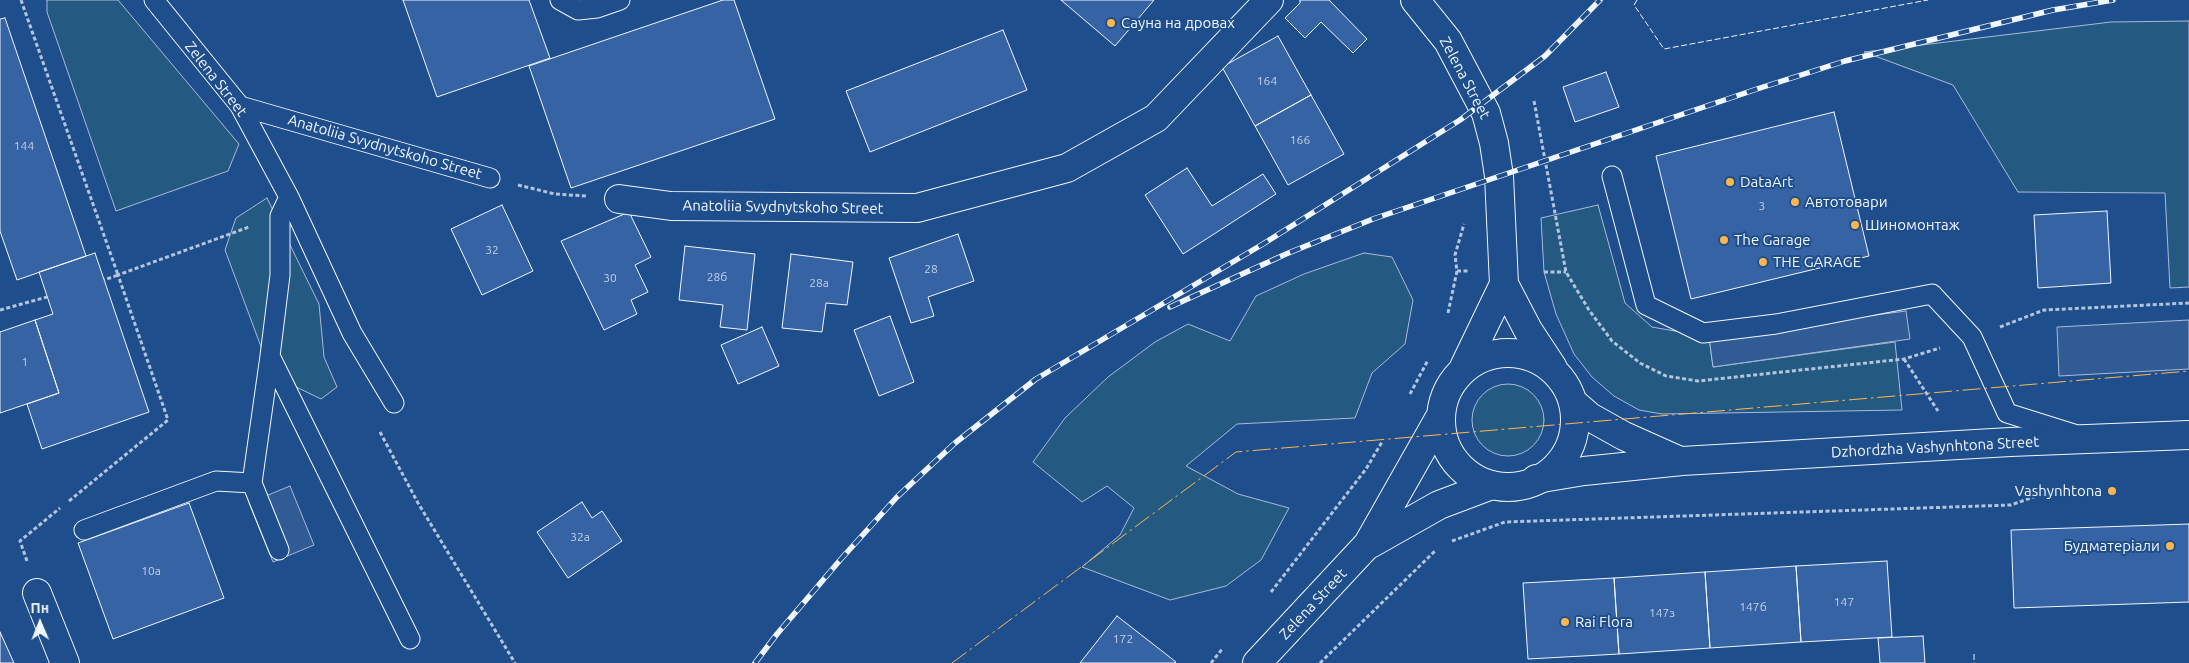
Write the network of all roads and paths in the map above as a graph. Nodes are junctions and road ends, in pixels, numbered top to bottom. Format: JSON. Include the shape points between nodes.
{"nodes":[{"id":1,"x":21,"y":0,"type":"edge"},
{"id":2,"x":154,"y":0,"type":"edge"},
{"id":3,"x":560,"y":0,"type":"edge"},
{"id":4,"x":620,"y":0,"type":"edge"},
{"id":5,"x":1269,"y":0,"type":"edge"},
{"id":6,"x":1415,"y":0,"type":"edge"},
{"id":7,"x":1534,"y":101,"type":"dead end"},
{"id":8,"x":240,"y":106,"type":"junction"},
{"id":9,"x":1612,"y":176,"type":"dead end"},
{"id":10,"x":490,"y":178,"type":"joint"},
{"id":11,"x":289,"y":197,"type":"junction"},
{"id":12,"x":619,"y":199,"type":"joint"},
{"id":13,"x":280,"y":216,"type":"junction"},
{"id":14,"x":1465,"y":220,"type":"dead end"},
{"id":15,"x":1457,"y":271,"type":"junction"},
{"id":16,"x":1471,"y":271,"type":"dead end"},
{"id":17,"x":1544,"y":272,"type":"dead end"},
{"id":18,"x":118,"y":275,"type":"junction"},
{"id":19,"x":104,"y":280,"type":"dead end"},
{"id":20,"x":1504,"y":284,"type":"junction"},
{"id":21,"x":47,"y":297,"type":"dead end"},
{"id":22,"x":2189,"y":303,"type":"edge"},
{"id":23,"x":0,"y":310,"type":"edge"},
{"id":24,"x":1446,"y":322,"type":"dead end"},
{"id":25,"x":1972,"y":337,"type":"junction"},
{"id":26,"x":1430,"y":355,"type":"dead end"},
{"id":27,"x":270,"y":356,"type":"junction"},
{"id":28,"x":1464,"y":367,"type":"junction"},
{"id":29,"x":1558,"y":375,"type":"junction"},
{"id":30,"x":1409,"y":396,"type":"dead end"},
{"id":31,"x":394,"y":403,"type":"dead end"},
{"id":32,"x":1575,"y":404,"type":"junction"},
{"id":33,"x":1939,"y":412,"type":"dead end"},
{"id":34,"x":1440,"y":417,"type":"junction"},
{"id":35,"x":377,"y":425,"type":"dead end"},
{"id":36,"x":2189,"y":435,"type":"edge"},
{"id":37,"x":1385,"y":436,"type":"dead end"},
{"id":38,"x":2090,"y":439,"type":"junction"},
{"id":39,"x":1682,"y":461,"type":"junction"},
{"id":40,"x":1536,"y":480,"type":"junction"},
{"id":41,"x":252,"y":483,"type":"junction"},
{"id":42,"x":1492,"y":485,"type":"junction"},
{"id":43,"x":2046,"y":493,"type":"dead end"},
{"id":44,"x":84,"y":530,"type":"dead end"},
{"id":45,"x":1450,"y":542,"type":"dead end"},
{"id":46,"x":1368,"y":544,"type":"junction"},
{"id":47,"x":1441,"y":545,"type":"dead end"},
{"id":48,"x":279,"y":550,"type":"dead end"},
{"id":49,"x":37,"y":593,"type":"joint"},
{"id":50,"x":1267,"y":597,"type":"dead end"},
{"id":51,"x":410,"y":639,"type":"dead end"},
{"id":52,"x":1230,"y":641,"type":"dead end"},
{"id":53,"x":65,"y":663,"type":"edge"},
{"id":54,"x":515,"y":663,"type":"edge"},
{"id":55,"x":1211,"y":663,"type":"edge"},
{"id":56,"x":1257,"y":663,"type":"edge"},
{"id":57,"x":1320,"y":663,"type":"edge"}],
"edges":[{"from":1,"to":18,"type":"path"},
{"from":2,"to":8,"type":"lane","name":"Zelena Street"},
{"from":3,"to":4,"type":"lane","via":[[578,10]]},
{"from":5,"to":12,"type":"main road","name":"Anatoliia Svydnytskoho Street","via":[[1156,118],[1067,168],[917,208],[671,206]]},
{"from":6,"to":20,"type":"main road","name":"Zelena Street","via":[[1448,41],[1486,113],[1498,176]]},
{"from":7,"to":17,"type":"path","via":[[1566,272]]},
{"from":8,"to":10,"type":"lane","name":"Anatoliia Svydnytskoho Street"},
{"from":8,"to":11,"type":"lane","name":"Zelena Street"},
{"from":9,"to":25,"type":"lane","via":[[1646,305],[1703,334],[1776,324],[1932,294]]},
{"from":10,"to":12,"type":"path","name":"Anatoliia Svydnytskoho Street","via":[[556,194]]},
{"from":11,"to":13,"type":"lane"},
{"from":11,"to":31,"type":"lane","name":"Zelena Street","via":[[352,332]]},
{"from":13,"to":18,"type":"path"},
{"from":13,"to":27,"type":"lane","via":[[280,274]]},
{"from":14,"to":15,"type":"path","via":[[1455,255]]},
{"from":15,"to":16,"type":"path"},
{"from":15,"to":24,"type":"path"},
{"from":18,"to":19,"type":"path"},
{"from":18,"to":49,"type":"path","via":[[168,420],[20,541]]},
{"from":20,"to":28,"type":"main road","name":"Zelena Street"},
{"from":20,"to":29,"type":"main road","name":"Zelena Street","via":[[1528,330]]},
{"from":21,"to":23,"type":"path"},
{"from":22,"to":25,"type":"path","via":[[2044,310]]},
{"from":25,"to":33,"type":"path","via":[[1904,359]]},
{"from":25,"to":38,"type":"lane","via":[[2008,413]]},
{"from":26,"to":30,"type":"path"},
{"from":27,"to":41,"type":"lane"},
{"from":27,"to":51,"type":"lane"},
{"from":28,"to":29,"type":"main road","via":[[1485,356],[1510,354],[1532,357]]},
{"from":28,"to":34,"type":"main road","via":[[1446,393]]},
{"from":29,"to":32,"type":"main road"},
{"from":32,"to":39,"type":"main road","name":"Dzhordzha Vashynhtona Street","via":[[1590,417],[1624,436]]},
{"from":32,"to":40,"type":"main road","via":[[1576,429],[1569,450],[1556,467]]},
{"from":34,"to":42,"type":"main road","via":[[1443,440],[1454,459],[1470,474]]},
{"from":34,"to":46,"type":"main road","name":"Zelena Street"},
{"from":35,"to":54,"type":"path","via":[[418,503]]},
{"from":36,"to":38,"type":"main road","name":"Dzhordzha Vashynhtona Street"},
{"from":37,"to":50,"type":"path","via":[[1366,469]]},
{"from":38,"to":39,"type":"main road","name":"Dzhordzha Vashynhtona Street"},
{"from":39,"to":40,"type":"main road","name":"Dzhordzha Vashynhtona Street","via":[[1584,471]]},
{"from":40,"to":42,"type":"main road","via":[[1515,485]]},
{"from":41,"to":44,"type":"lane","via":[[216,481]]},
{"from":41,"to":48,"type":"lane"},
{"from":42,"to":46,"type":"main road","name":"Zelena Street","via":[[1439,505]]},
{"from":43,"to":45,"type":"path","via":[[2011,504],[1506,522]]},
{"from":46,"to":56,"type":"main road","name":"Zelena Street"},
{"from":47,"to":57,"type":"path"},
{"from":49,"to":53,"type":"main road"},
{"from":52,"to":55,"type":"path"}]}
